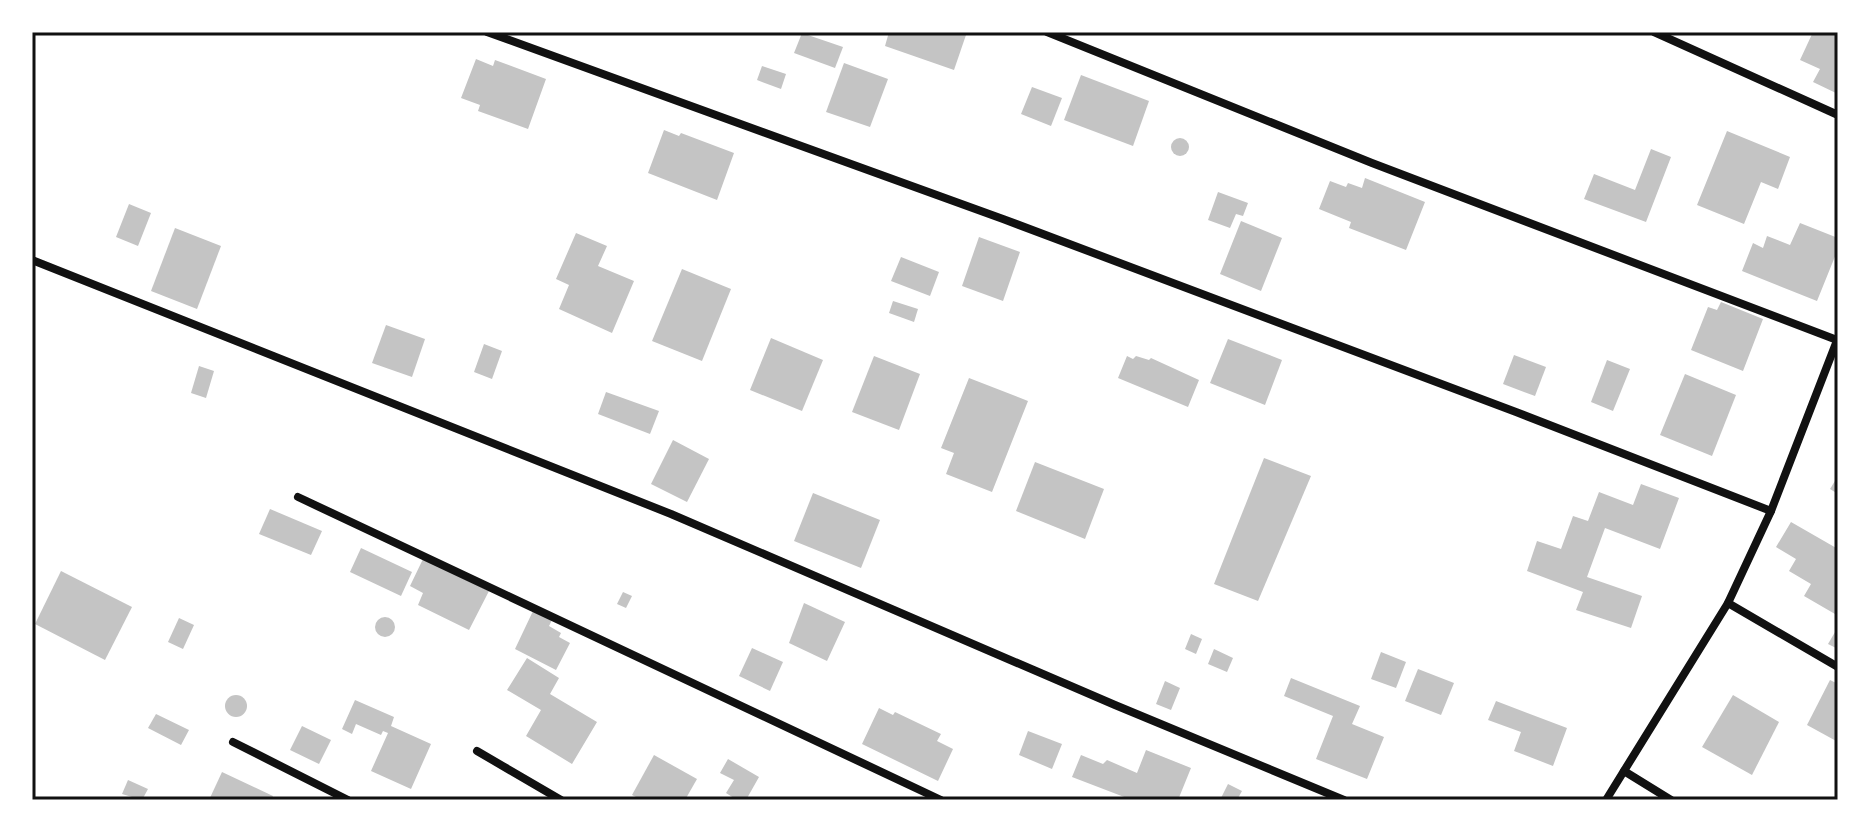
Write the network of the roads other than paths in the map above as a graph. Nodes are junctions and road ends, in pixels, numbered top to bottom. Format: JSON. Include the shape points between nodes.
{"nodes":[{"id":1,"x":487,"y":32,"type":"edge"},
{"id":2,"x":1047,"y":32,"type":"edge"},
{"id":3,"x":1654,"y":32,"type":"edge"},
{"id":4,"x":1838,"y":115,"type":"edge"},
{"id":5,"x":32,"y":260,"type":"edge"},
{"id":6,"x":1837,"y":339,"type":"edge"},
{"id":7,"x":298,"y":497,"type":"dead end"},
{"id":8,"x":1771,"y":511,"type":"junction"},
{"id":9,"x":1728,"y":603,"type":"junction"},
{"id":10,"x":1838,"y":667,"type":"edge"},
{"id":11,"x":233,"y":742,"type":"dead end"},
{"id":12,"x":477,"y":751,"type":"dead end"},
{"id":13,"x":1624,"y":771,"type":"junction"},
{"id":14,"x":348,"y":800,"type":"edge"},
{"id":15,"x":561,"y":800,"type":"edge"},
{"id":16,"x":941,"y":800,"type":"edge"},
{"id":17,"x":1344,"y":800,"type":"edge"},
{"id":18,"x":1606,"y":800,"type":"edge"},
{"id":19,"x":1671,"y":800,"type":"edge"}],
"edges":[{"from":1,"to":8,"type":"street","via":[[1003,219]]},
{"from":2,"to":6,"type":"street","via":[[1372,163]]},
{"from":3,"to":4,"type":"street"},
{"from":5,"to":17,"type":"street","via":[[671,514]]},
{"from":6,"to":8,"type":"street"},
{"from":7,"to":16,"type":"street"},
{"from":8,"to":9,"type":"street"},
{"from":9,"to":10,"type":"street"},
{"from":9,"to":13,"type":"street"},
{"from":11,"to":14,"type":"street"},
{"from":12,"to":15,"type":"street"},
{"from":13,"to":18,"type":"street"},
{"from":13,"to":19,"type":"street"}]}
